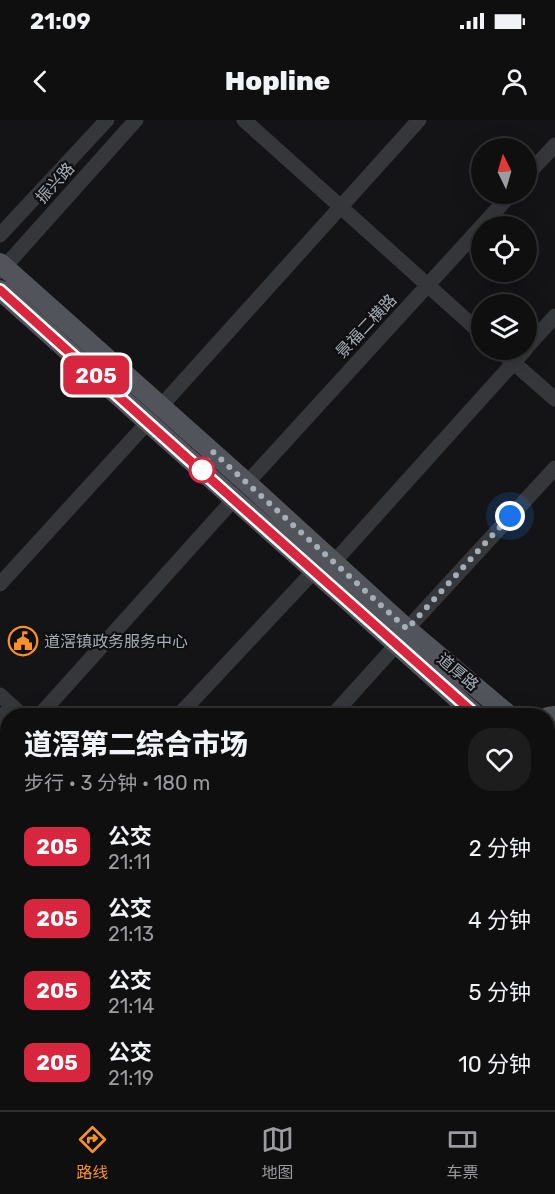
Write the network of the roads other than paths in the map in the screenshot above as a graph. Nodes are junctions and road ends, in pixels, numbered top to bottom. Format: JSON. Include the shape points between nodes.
{"nodes":[{"id":1,"x":106,"y":120,"type":"edge"},
{"id":2,"x":136,"y":120,"type":"edge"},
{"id":3,"x":244,"y":120,"type":"edge"},
{"id":4,"x":419,"y":120,"type":"edge"},
{"id":5,"x":555,"y":145,"type":"edge"},
{"id":6,"x":537,"y":164,"type":"edge"},
{"id":7,"x":502,"y":204,"type":"edge"},
{"id":8,"x":341,"y":207,"type":"junction"},
{"id":9,"x":0,"y":235,"type":"edge"},
{"id":10,"x":1,"y":267,"type":"edge"},
{"id":11,"x":428,"y":285,"type":"junction"},
{"id":12,"x":0,"y":290,"type":"edge"},
{"id":13,"x":555,"y":316,"type":"edge"},
{"id":14,"x":471,"y":324,"type":"edge"},
{"id":15,"x":537,"y":336,"type":"edge"},
{"id":16,"x":511,"y":360,"type":"edge"},
{"id":17,"x":513,"y":362,"type":"junction"},
{"id":18,"x":555,"y":399,"type":"edge"},
{"id":19,"x":162,"y":405,"type":"junction"},
{"id":20,"x":148,"y":422,"type":"junction"},
{"id":21,"x":555,"y":468,"type":"edge"},
{"id":22,"x":247,"y":483,"type":"junction"},
{"id":23,"x":234,"y":500,"type":"junction"},
{"id":24,"x":334,"y":562,"type":"junction"},
{"id":25,"x":314,"y":571,"type":"junction"},
{"id":26,"x":0,"y":584,"type":"edge"},
{"id":27,"x":402,"y":637,"type":"junction"},
{"id":28,"x":0,"y":695,"type":"edge"},
{"id":29,"x":15,"y":708,"type":"edge"},
{"id":30,"x":46,"y":708,"type":"edge"},
{"id":31,"x":186,"y":708,"type":"edge"},
{"id":32,"x":339,"y":708,"type":"edge"},
{"id":33,"x":469,"y":708,"type":"edge"},
{"id":34,"x":500,"y":708,"type":"edge"}],
"edges":[{"from":1,"to":9,"type":"street","name":"振兴路"},
{"from":2,"to":10,"type":"street","name":"振兴路"},
{"from":3,"to":8,"type":"street"},
{"from":4,"to":8,"type":"street"},
{"from":5,"to":6,"type":"street"},
{"from":7,"to":11,"type":"street","name":"景福二横路"},
{"from":8,"to":11,"type":"street"},
{"from":8,"to":19,"type":"street"},
{"from":10,"to":19,"type":"main road"},
{"from":11,"to":14,"type":"street"},
{"from":11,"to":22,"type":"street","name":"景福二横路"},
{"from":12,"to":20,"type":"main road"},
{"from":13,"to":15,"type":"street"},
{"from":16,"to":17,"type":"street"},
{"from":17,"to":18,"type":"street"},
{"from":17,"to":24,"type":"street"},
{"from":19,"to":22,"type":"main road"},
{"from":20,"to":23,"type":"main road"},
{"from":20,"to":26,"type":"street"},
{"from":21,"to":27,"type":"street"},
{"from":22,"to":24,"type":"main road"},
{"from":23,"to":25,"type":"main road"},
{"from":23,"to":30,"type":"street"},
{"from":24,"to":27,"type":"main road"},
{"from":25,"to":27,"type":"main road"},
{"from":25,"to":31,"type":"street"},
{"from":27,"to":32,"type":"street"},
{"from":27,"to":33,"type":"main road","name":"道厚路"},
{"from":27,"to":34,"type":"main road","name":"道厚路"},
{"from":28,"to":29,"type":"street"}]}
